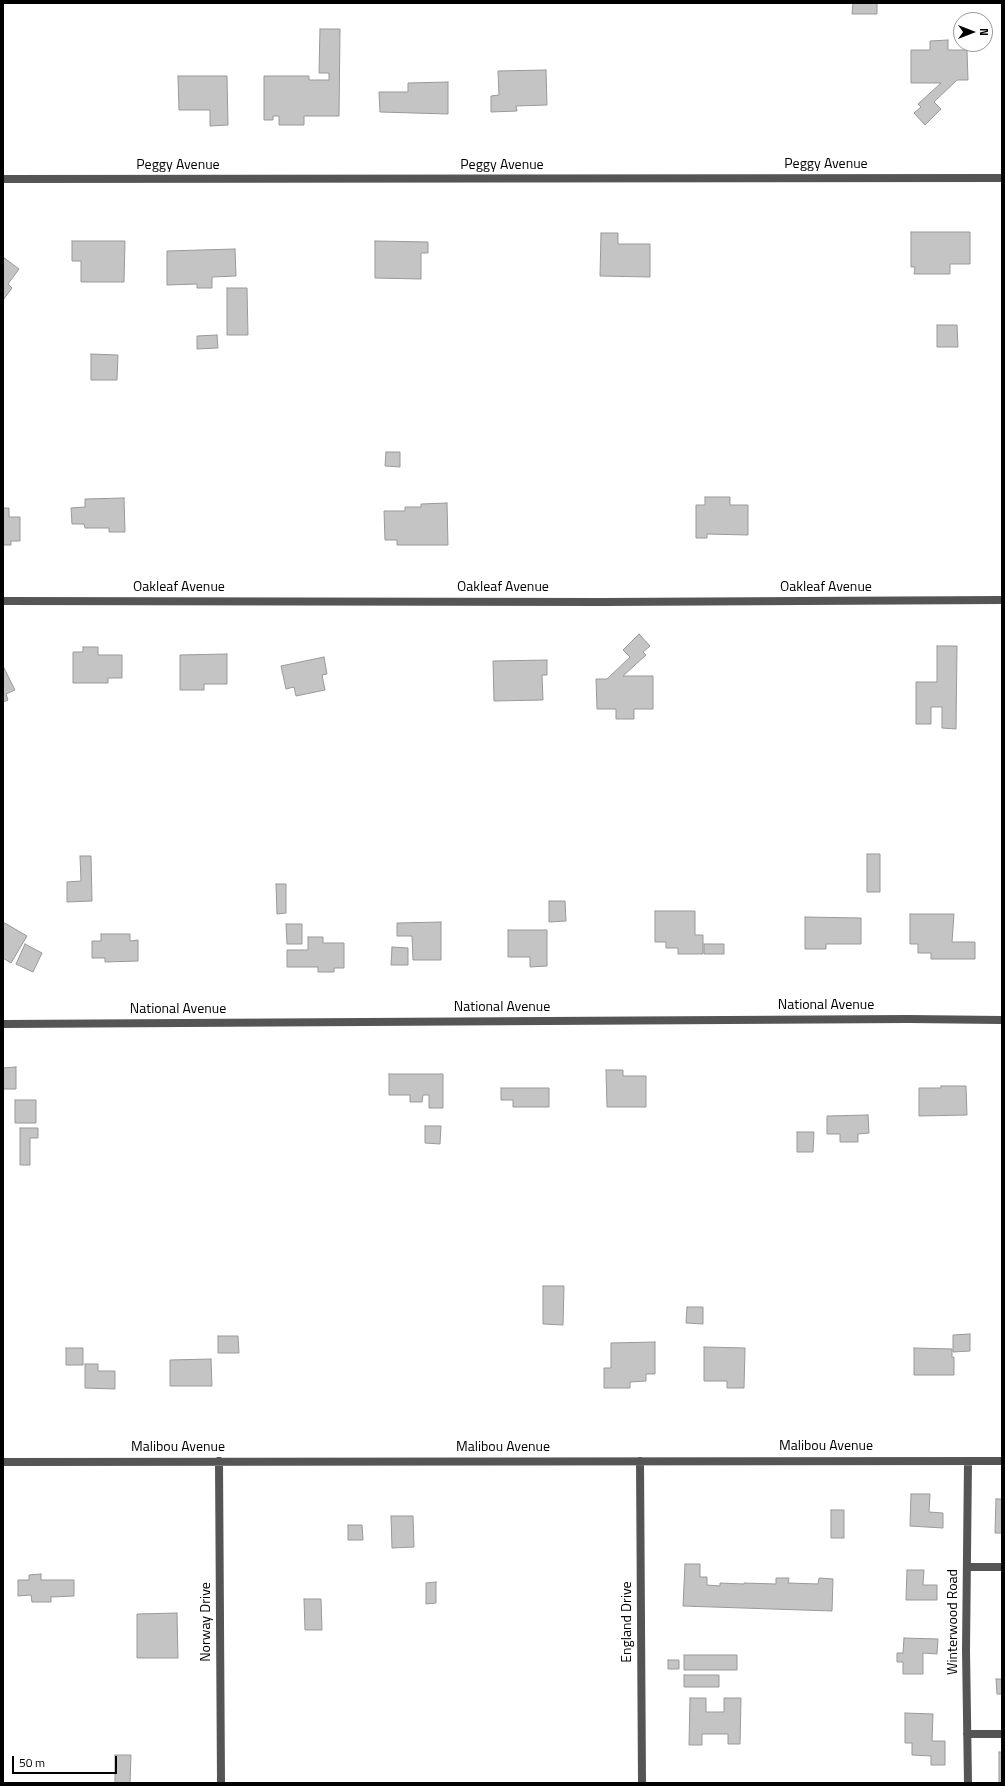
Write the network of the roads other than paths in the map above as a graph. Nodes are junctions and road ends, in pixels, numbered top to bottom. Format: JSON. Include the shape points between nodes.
{"nodes":[{"id":1,"x":1002,"y":178,"type":"edge"},
{"id":2,"x":3,"y":179,"type":"edge"},
{"id":3,"x":1002,"y":600,"type":"edge"},
{"id":4,"x":3,"y":601,"type":"edge"},
{"id":5,"x":1002,"y":1020,"type":"edge"},
{"id":6,"x":3,"y":1024,"type":"edge"},
{"id":7,"x":219,"y":1461,"type":"junction"},
{"id":8,"x":640,"y":1461,"type":"junction"},
{"id":9,"x":968,"y":1461,"type":"junction"},
{"id":10,"x":1002,"y":1461,"type":"edge"},
{"id":11,"x":3,"y":1462,"type":"edge"},
{"id":12,"x":968,"y":1567,"type":"junction"},
{"id":13,"x":1002,"y":1567,"type":"edge"},
{"id":14,"x":968,"y":1734,"type":"junction"},
{"id":15,"x":1002,"y":1734,"type":"edge"},
{"id":16,"x":220,"y":1783,"type":"edge"},
{"id":17,"x":642,"y":1783,"type":"edge"},
{"id":18,"x":968,"y":1783,"type":"edge"}],
"edges":[{"from":1,"to":2,"type":"street","name":"Peggy Avenue"},
{"from":3,"to":4,"type":"street","name":"Oakleaf Avenue"},
{"from":5,"to":6,"type":"street","name":"National Avenue"},
{"from":7,"to":8,"type":"street","name":"Malibou Avenue"},
{"from":7,"to":11,"type":"street","name":"Malibou Avenue"},
{"from":7,"to":16,"type":"street","name":"Norway Drive"},
{"from":8,"to":9,"type":"street","name":"Malibou Avenue"},
{"from":8,"to":17,"type":"street","name":"England Drive"},
{"from":9,"to":10,"type":"street","name":"Malibou Avenue"},
{"from":9,"to":12,"type":"street","name":"Winterwood Road"},
{"from":12,"to":13,"type":"street"},
{"from":12,"to":14,"type":"street","name":"Winterwood Road"},
{"from":14,"to":15,"type":"street"},
{"from":14,"to":18,"type":"street","name":"Winterwood Road"}]}
